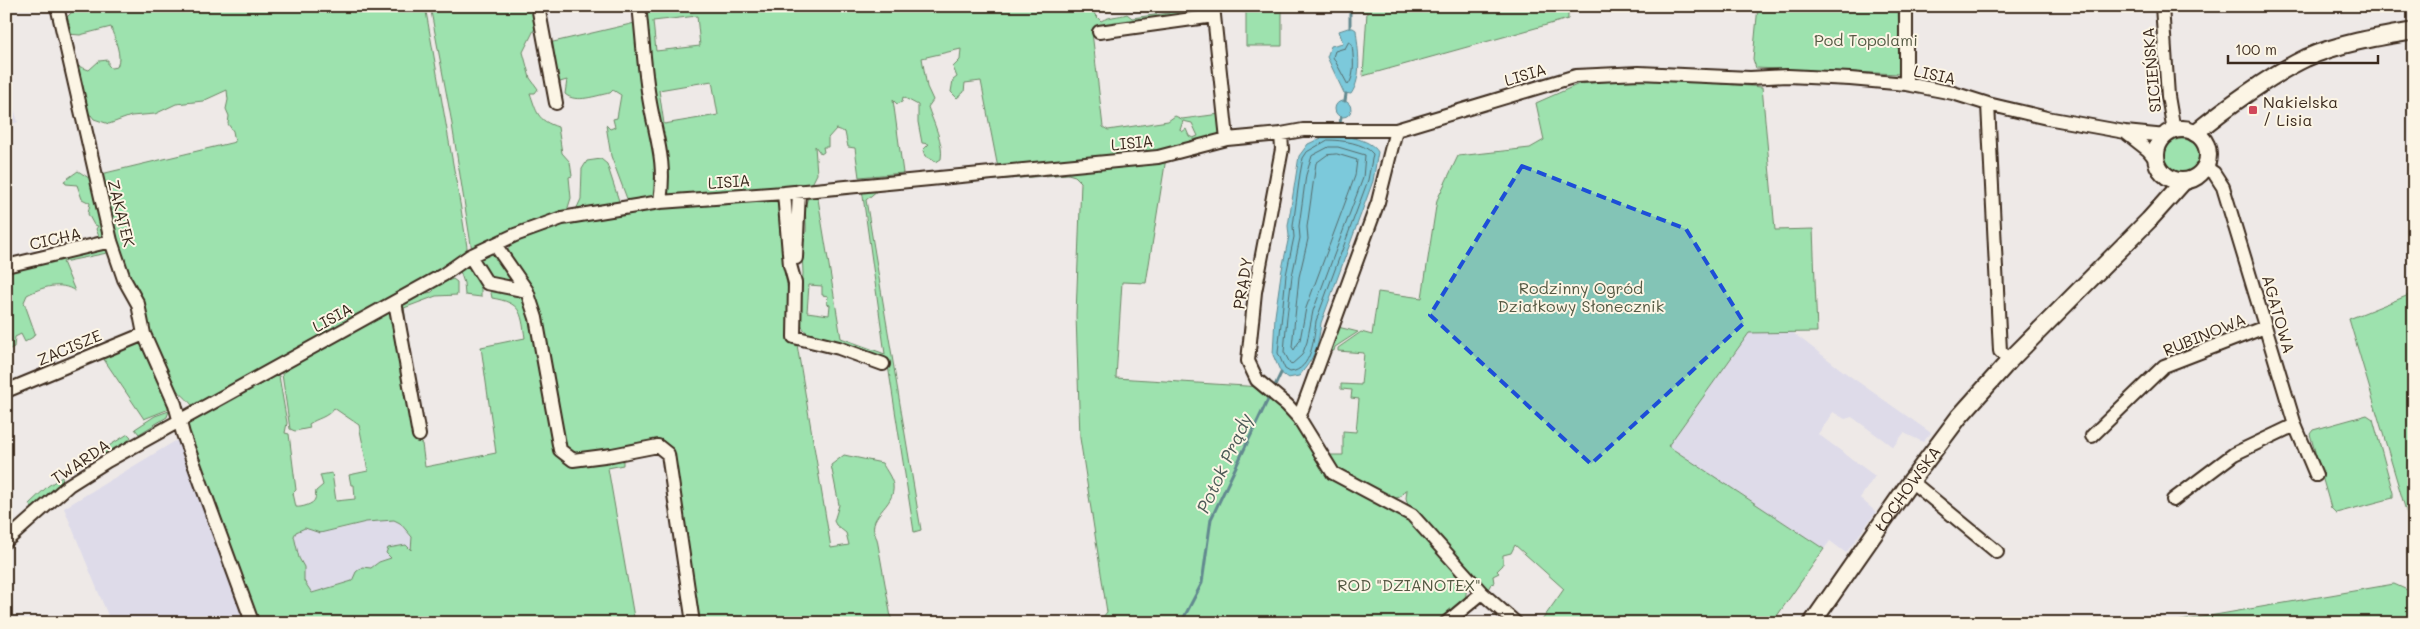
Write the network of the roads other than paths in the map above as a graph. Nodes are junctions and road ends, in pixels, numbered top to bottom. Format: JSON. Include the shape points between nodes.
{"nodes":[{"id":1,"x":57,"y":6,"type":"edge"},
{"id":2,"x":538,"y":6,"type":"edge"},
{"id":3,"x":639,"y":6,"type":"edge"},
{"id":4,"x":1906,"y":6,"type":"edge"},
{"id":5,"x":2162,"y":6,"type":"edge"},
{"id":6,"x":1214,"y":11,"type":"edge"},
{"id":7,"x":2414,"y":31,"type":"edge"},
{"id":8,"x":1099,"y":32,"type":"dead end"},
{"id":9,"x":1906,"y":84,"type":"junction"},
{"id":10,"x":556,"y":103,"type":"dead end"},
{"id":11,"x":1988,"y":104,"type":"junction"},
{"id":12,"x":2229,"y":108,"type":"junction"},
{"id":13,"x":1396,"y":130,"type":"junction"},
{"id":14,"x":2125,"y":132,"type":"junction"},
{"id":15,"x":2170,"y":133,"type":"junction"},
{"id":16,"x":2195,"y":133,"type":"junction"},
{"id":17,"x":1281,"y":134,"type":"junction"},
{"id":18,"x":1226,"y":139,"type":"junction"},
{"id":19,"x":2206,"y":146,"type":"junction"},
{"id":20,"x":2158,"y":165,"type":"junction"},
{"id":21,"x":2205,"y":167,"type":"junction"},
{"id":22,"x":2184,"y":181,"type":"junction"},
{"id":23,"x":799,"y":191,"type":"junction"},
{"id":24,"x":784,"y":193,"type":"junction"},
{"id":25,"x":660,"y":202,"type":"junction"},
{"id":26,"x":2149,"y":220,"type":"junction"},
{"id":27,"x":111,"y":241,"type":"junction"},
{"id":28,"x":496,"y":246,"type":"junction"},
{"id":29,"x":470,"y":256,"type":"junction"},
{"id":30,"x":6,"y":266,"type":"edge"},
{"id":31,"x":795,"y":283,"type":"junction"},
{"id":32,"x":527,"y":291,"type":"junction"},
{"id":33,"x":395,"y":302,"type":"junction"},
{"id":34,"x":2265,"y":328,"type":"junction"},
{"id":35,"x":144,"y":334,"type":"junction"},
{"id":36,"x":2010,"y":360,"type":"junction"},
{"id":37,"x":883,"y":364,"type":"dead end"},
{"id":38,"x":6,"y":391,"type":"edge"},
{"id":39,"x":1299,"y":418,"type":"junction"},
{"id":40,"x":180,"y":420,"type":"junction"},
{"id":41,"x":2295,"y":424,"type":"junction"},
{"id":42,"x":419,"y":435,"type":"dead end"},
{"id":43,"x":2092,"y":436,"type":"dead end"},
{"id":44,"x":2316,"y":475,"type":"dead end"},
{"id":45,"x":1911,"y":481,"type":"junction"},
{"id":46,"x":2172,"y":500,"type":"dead end"},
{"id":47,"x":6,"y":541,"type":"edge"},
{"id":48,"x":1997,"y":552,"type":"dead end"},
{"id":49,"x":1482,"y":594,"type":"junction"},
{"id":50,"x":251,"y":619,"type":"dead end"},
{"id":51,"x":693,"y":623,"type":"edge"},
{"id":52,"x":1446,"y":623,"type":"edge"},
{"id":53,"x":1516,"y":623,"type":"edge"},
{"id":54,"x":1812,"y":623,"type":"edge"}],
"edges":[{"from":1,"to":27,"type":"street","name":"ZAKĄTEK"},
{"from":2,"to":10,"type":"street"},
{"from":3,"to":25,"type":"street","via":[[650,102],[664,177]]},
{"from":4,"to":9,"type":"street"},
{"from":5,"to":15,"type":"street","name":"SICIEŃSKA"},
{"from":6,"to":8,"type":"street"},
{"from":6,"to":18,"type":"street"},
{"from":7,"to":12,"type":"main road","via":[[2324,51],[2281,72]]},
{"from":9,"to":11,"type":"street","name":"LISIA"},
{"from":9,"to":13,"type":"street","name":"LISIA","via":[[1788,76],[1750,78],[1639,73],[1576,76]]},
{"from":11,"to":14,"type":"street","name":"LISIA"},
{"from":11,"to":36,"type":"street","via":[[2000,351]]},
{"from":12,"to":16,"type":"main road"},
{"from":12,"to":19,"type":"main road"},
{"from":13,"to":17,"type":"street","name":"LISIA","via":[[1324,128]]},
{"from":13,"to":39,"type":"street","via":[[1378,202]]},
{"from":14,"to":15,"type":"street","name":"LISIA"},
{"from":14,"to":20,"type":"street","name":"LISIA","via":[[2148,150]]},
{"from":15,"to":16,"type":"main road","via":[[2185,130]]},
{"from":15,"to":20,"type":"main road","via":[[2158,147]]},
{"from":16,"to":19,"type":"main road"},
{"from":17,"to":18,"type":"street","name":"LISIA"},
{"from":17,"to":39,"type":"street","name":"PRĄDY","via":[[1282,149],[1256,292],[1248,361],[1258,380]]},
{"from":18,"to":23,"type":"street","name":"LISIA","via":[[1158,156]]},
{"from":19,"to":21,"type":"main road","via":[[2208,158]]},
{"from":20,"to":22,"type":"main road","via":[[2170,178]]},
{"from":20,"to":26,"type":"main road","name":"ŁOCHOWSKA","via":[[2160,190]]},
{"from":21,"to":22,"type":"main road","via":[[2197,176]]},
{"from":21,"to":34,"type":"street","name":"AGATOWA","via":[[2221,181]]},
{"from":22,"to":26,"type":"main road","name":"ŁOCHOWSKA"},
{"from":23,"to":24,"type":"street","name":"LISIA"},
{"from":23,"to":31,"type":"street"},
{"from":24,"to":25,"type":"street","name":"LISIA"},
{"from":24,"to":31,"type":"street","via":[[790,265]]},
{"from":25,"to":28,"type":"street","name":"LISIA","via":[[562,218],[515,235]]},
{"from":26,"to":36,"type":"main road","name":"ŁOCHOWSKA"},
{"from":27,"to":30,"type":"street","name":"CICHA"},
{"from":27,"to":35,"type":"street","name":"ZAKĄTEK","via":[[124,279],[138,304]]},
{"from":28,"to":29,"type":"street","name":"LISIA"},
{"from":28,"to":32,"type":"street"},
{"from":29,"to":32,"type":"street","via":[[488,283]]},
{"from":29,"to":33,"type":"street","name":"LISIA"},
{"from":31,"to":37,"type":"street","via":[[794,337],[839,348]]},
{"from":32,"to":51,"type":"street","via":[[536,318],[560,450],[573,460],[658,446],[668,454]]},
{"from":33,"to":40,"type":"street","name":"LISIA"},
{"from":33,"to":42,"type":"street"},
{"from":34,"to":41,"type":"street","name":"AGATOWA"},
{"from":34,"to":43,"type":"street","name":"RUBINOWA","via":[[2164,366]]},
{"from":35,"to":38,"type":"street","name":"ZACISZE"},
{"from":35,"to":40,"type":"street","name":"ZAKĄTEK"},
{"from":36,"to":45,"type":"main road","name":"ŁOCHOWSKA","via":[[1959,417]]},
{"from":39,"to":49,"type":"street","name":"PRĄDY","via":[[1333,472],[1412,515]]},
{"from":40,"to":47,"type":"street","name":"TWARDA","via":[[69,485]]},
{"from":40,"to":50,"type":"street","name":"ZAKĄTEK"},
{"from":41,"to":44,"type":"street","name":"AGATOWA"},
{"from":41,"to":46,"type":"street","via":[[2234,454]]},
{"from":45,"to":48,"type":"street"},
{"from":45,"to":54,"type":"main road","name":"ŁOCHOWSKA"},
{"from":49,"to":52,"type":"street"},
{"from":49,"to":53,"type":"street","name":"PRĄDY"}]}
